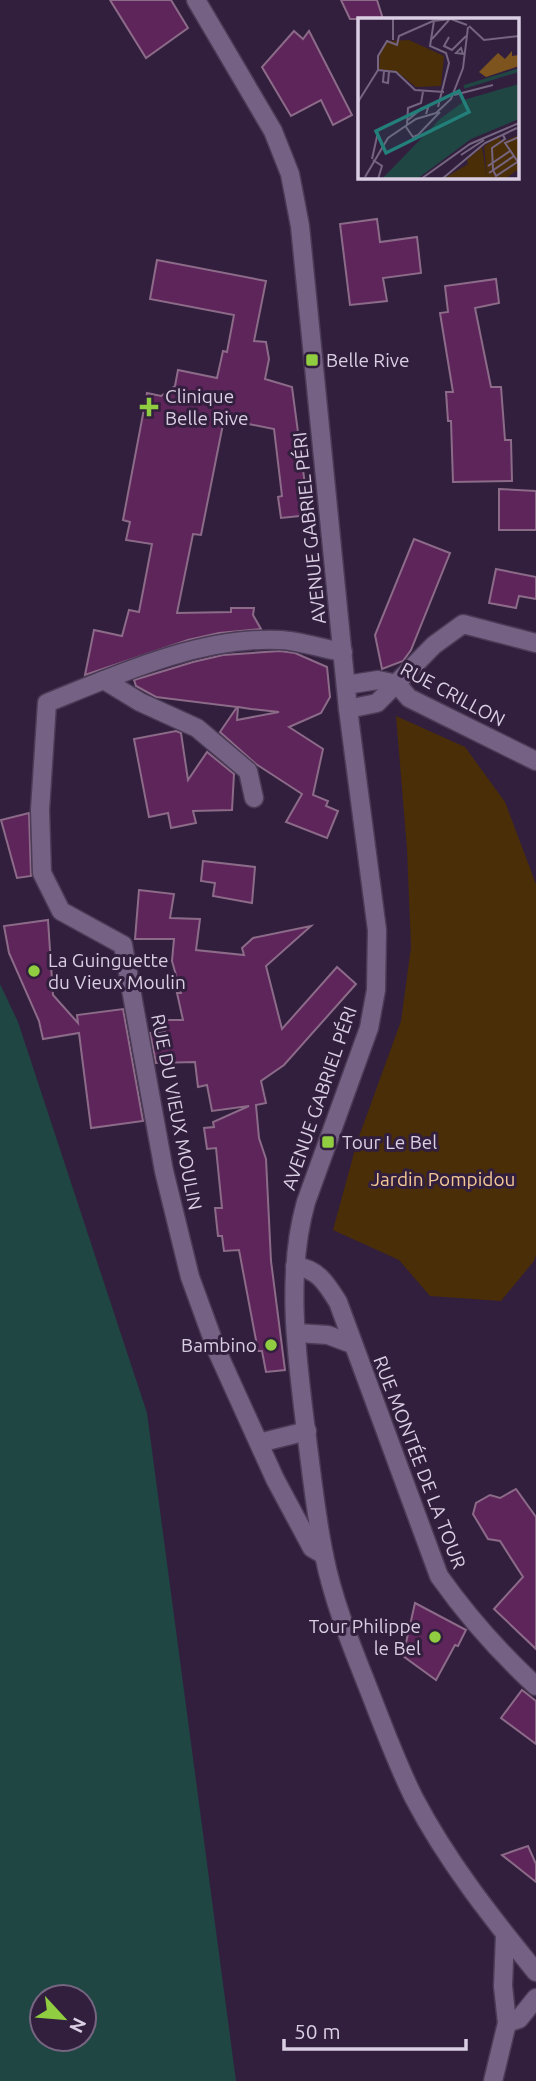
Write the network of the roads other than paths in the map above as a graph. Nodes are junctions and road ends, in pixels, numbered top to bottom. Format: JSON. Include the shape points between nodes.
{"nodes":[{"id":1,"x":196,"y":0,"type":"edge"},
{"id":2,"x":536,"y":643,"type":"edge"},
{"id":3,"x":343,"y":652,"type":"junction"},
{"id":4,"x":104,"y":680,"type":"junction"},
{"id":5,"x":397,"y":684,"type":"junction"},
{"id":6,"x":346,"y":685,"type":"junction"},
{"id":7,"x":348,"y":709,"type":"junction"},
{"id":8,"x":536,"y":761,"type":"edge"},
{"id":9,"x":254,"y":798,"type":"dead end"},
{"id":10,"x":295,"y":1266,"type":"junction"},
{"id":11,"x":297,"y":1333,"type":"junction"},
{"id":12,"x":352,"y":1345,"type":"junction"},
{"id":13,"x":306,"y":1430,"type":"junction"},
{"id":14,"x":259,"y":1444,"type":"junction"},
{"id":15,"x":324,"y":1555,"type":"junction"},
{"id":16,"x":536,"y":1686,"type":"edge"},
{"id":17,"x":505,"y":1935,"type":"junction"},
{"id":18,"x":536,"y":1972,"type":"edge"},
{"id":19,"x":536,"y":1998,"type":"edge"},
{"id":20,"x":507,"y":2023,"type":"junction"},
{"id":21,"x":493,"y":2081,"type":"edge"}],
"edges":[{"from":1,"to":3,"type":"street","name":"AVENUE GABRIEL PÉRI","via":[[273,131],[290,174],[300,226]]},
{"from":2,"to":5,"type":"street","via":[[463,624],[434,645]]},
{"from":3,"to":4,"type":"street","name":"RUE DU VIEUX MOULIN","via":[[280,640],[230,644],[170,656]]},
{"from":3,"to":6,"type":"street","name":"AVENUE GABRIEL PÉRI"},
{"from":4,"to":9,"type":"street","via":[[197,728],[248,772]]},
{"from":4,"to":14,"type":"street","name":"RUE DU VIEUX MOULIN","via":[[47,704],[40,810],[42,873],[61,911],[123,945],[164,1171],[190,1277],[217,1352]]},
{"from":5,"to":6,"type":"street","name":"RUE CRILLON","via":[[378,680]]},
{"from":5,"to":7,"type":"street","via":[[377,703]]},
{"from":5,"to":8,"type":"street","name":"RUE CRILLON","via":[[409,698]]},
{"from":6,"to":7,"type":"street","name":"AVENUE GABRIEL PÉRI"},
{"from":7,"to":10,"type":"street","name":"AVENUE GABRIEL PÉRI","via":[[377,930],[376,989],[357,1066],[299,1224]]},
{"from":10,"to":11,"type":"street","name":"AVENUE GABRIEL PÉRI"},
{"from":10,"to":12,"type":"street","name":"RUE MONTÉE DE LA TOUR","via":[[309,1268],[324,1279],[338,1302]]},
{"from":11,"to":12,"type":"street","name":"RUE MONTÉE DE LA TOUR","via":[[328,1335]]},
{"from":11,"to":13,"type":"street","name":"AVENUE GABRIEL PÉRI"},
{"from":12,"to":16,"type":"street","name":"RUE MONTÉE DE LA TOUR","via":[[439,1576],[462,1609]]},
{"from":13,"to":14,"type":"street"},
{"from":13,"to":15,"type":"street","name":"AVENUE GABRIEL PÉRI"},
{"from":14,"to":15,"type":"street","name":"RUE DU VIEUX MOULIN","via":[[299,1527],[312,1548]]},
{"from":15,"to":17,"type":"street","name":"AVENUE GABRIEL PÉRI","via":[[338,1614],[414,1797]]},
{"from":17,"to":18,"type":"street","name":"AVENUE GABRIEL PÉRI"},
{"from":17,"to":20,"type":"street"},
{"from":19,"to":20,"type":"street","via":[[519,2019]]},
{"from":20,"to":21,"type":"street"}]}
